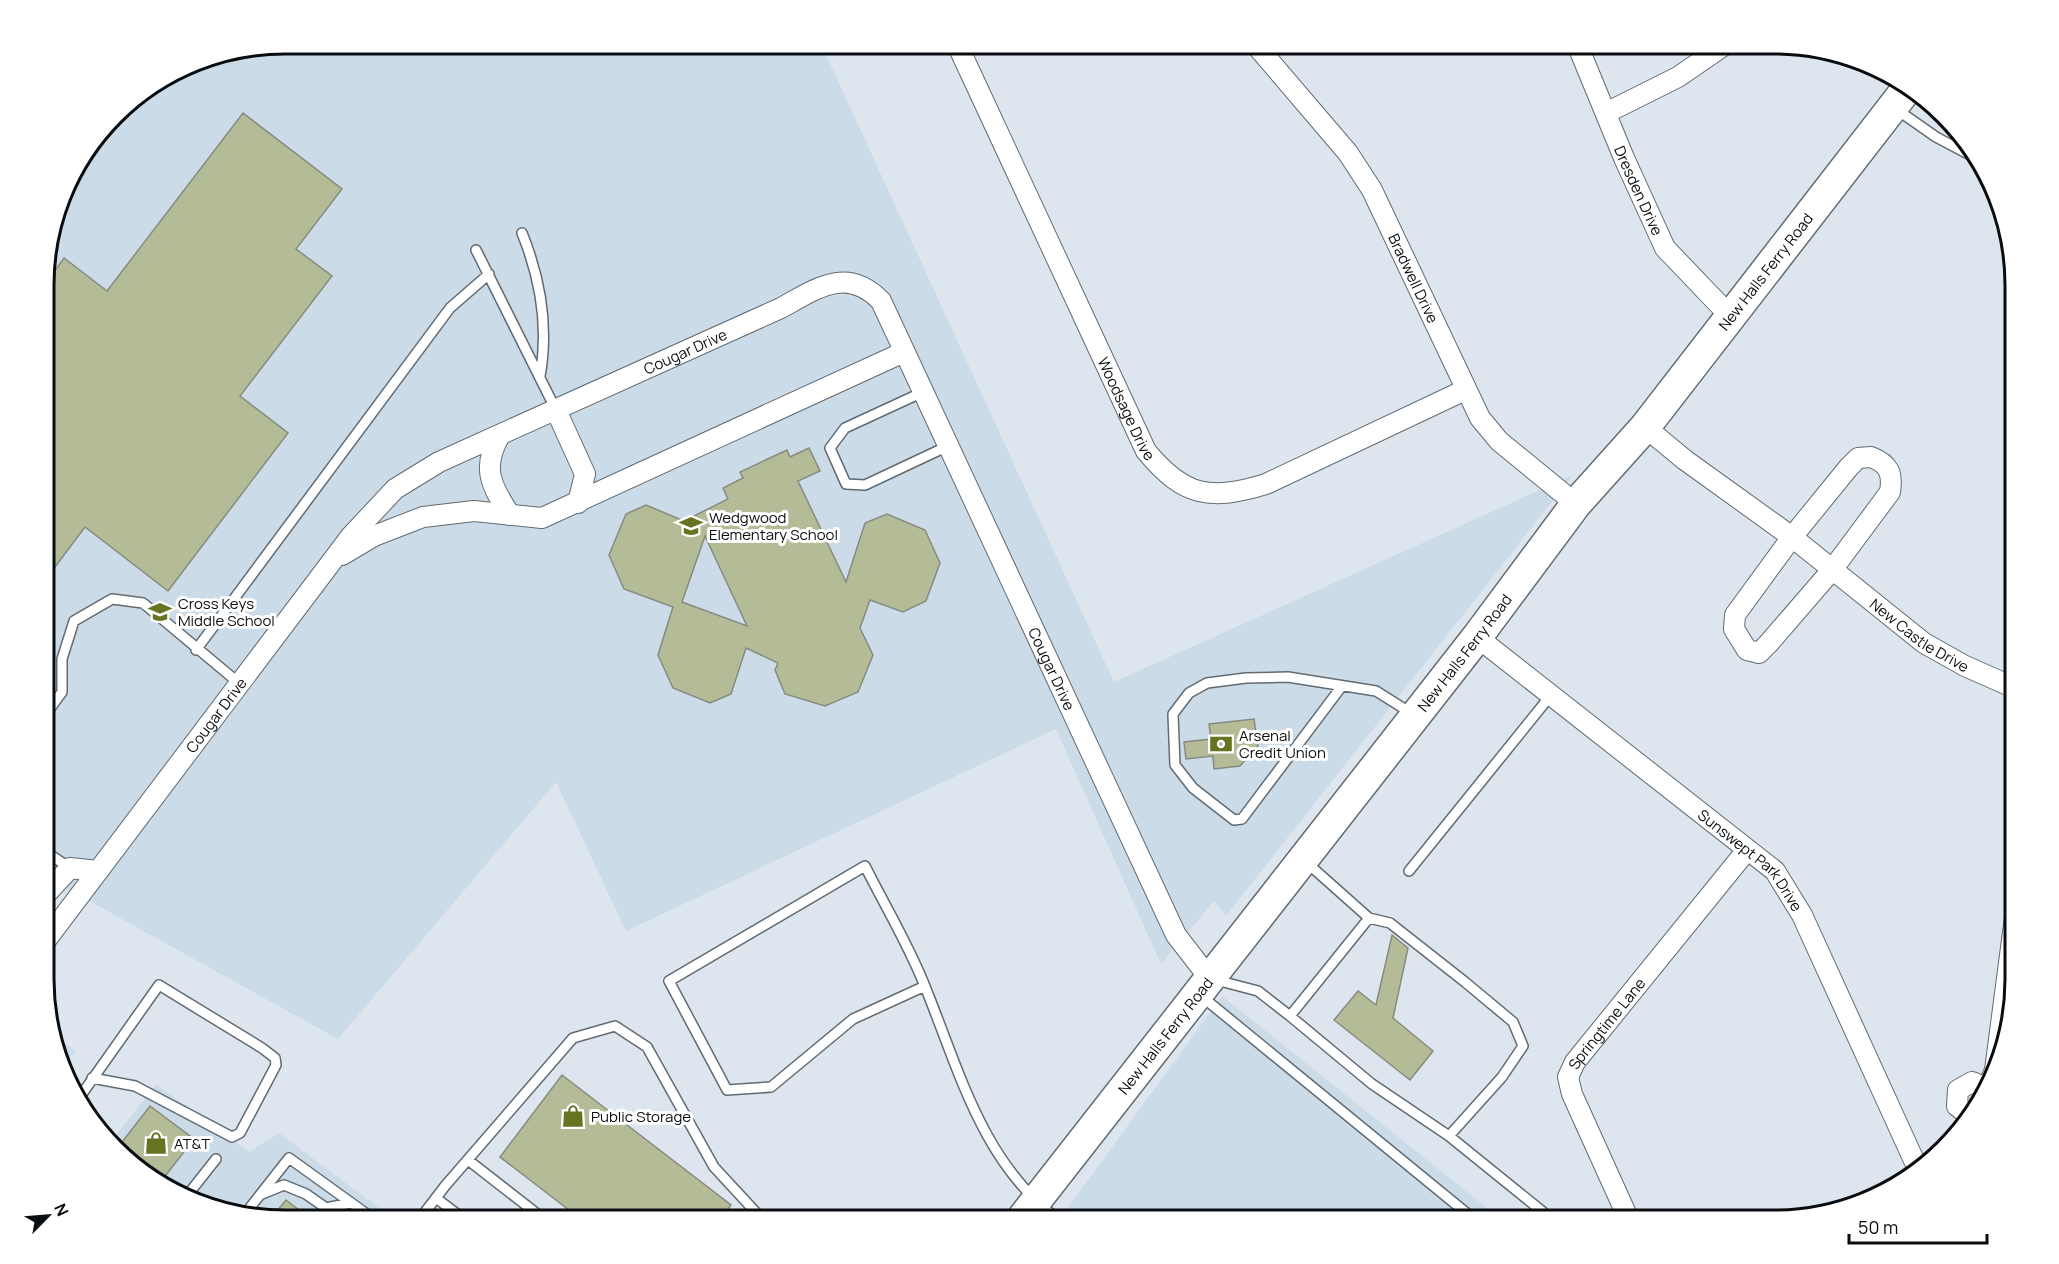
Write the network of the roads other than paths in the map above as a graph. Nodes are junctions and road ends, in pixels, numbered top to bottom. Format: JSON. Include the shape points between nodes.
{"nodes":[{"id":1,"x":962,"y":54,"type":"edge"},
{"id":2,"x":1264,"y":54,"type":"edge"},
{"id":3,"x":1581,"y":54,"type":"edge"},
{"id":4,"x":1711,"y":54,"type":"edge"},
{"id":5,"x":1901,"y":96,"type":"edge"},
{"id":6,"x":1606,"y":113,"type":"junction"},
{"id":7,"x":1962,"y":150,"type":"edge"},
{"id":8,"x":522,"y":233,"type":"dead end"},
{"id":9,"x":476,"y":250,"type":"dead end"},
{"id":10,"x":489,"y":274,"type":"junction"},
{"id":11,"x":1731,"y":317,"type":"junction"},
{"id":12,"x":904,"y":352,"type":"junction"},
{"id":13,"x":540,"y":376,"type":"junction"},
{"id":14,"x":1465,"y":390,"type":"junction"},
{"id":15,"x":923,"y":392,"type":"junction"},
{"id":16,"x":556,"y":410,"type":"junction"},
{"id":17,"x":1645,"y":427,"type":"junction"},
{"id":18,"x":501,"y":435,"type":"junction"},
{"id":19,"x":948,"y":446,"type":"junction"},
{"id":20,"x":578,"y":503,"type":"junction"},
{"id":21,"x":1576,"y":504,"type":"junction"},
{"id":22,"x":510,"y":515,"type":"junction"},
{"id":23,"x":1792,"y":537,"type":"junction"},
{"id":24,"x":334,"y":559,"type":"junction"},
{"id":25,"x":1832,"y":570,"type":"junction"},
{"id":26,"x":1477,"y":637,"type":"junction"},
{"id":27,"x":196,"y":650,"type":"junction"},
{"id":28,"x":240,"y":684,"type":"junction"},
{"id":29,"x":2005,"y":684,"type":"edge"},
{"id":30,"x":1342,"y":686,"type":"junction"},
{"id":31,"x":1551,"y":695,"type":"junction"},
{"id":32,"x":54,"y":703,"type":"edge"},
{"id":33,"x":1416,"y":716,"type":"junction"},
{"id":34,"x":1747,"y":850,"type":"junction"},
{"id":35,"x":54,"y":857,"type":"edge"},
{"id":36,"x":1304,"y":860,"type":"junction"},
{"id":37,"x":70,"y":868,"type":"junction"},
{"id":38,"x":98,"y":871,"type":"junction"},
{"id":39,"x":1409,"y":871,"type":"dead end"},
{"id":40,"x":54,"y":885,"type":"edge"},
{"id":41,"x":1369,"y":918,"type":"junction"},
{"id":42,"x":54,"y":929,"type":"edge"},
{"id":43,"x":926,"y":986,"type":"junction"},
{"id":44,"x":1205,"y":986,"type":"junction"},
{"id":45,"x":2005,"y":994,"type":"edge"},
{"id":46,"x":1290,"y":1016,"type":"junction"},
{"id":47,"x":2002,"y":1019,"type":"edge"},
{"id":48,"x":92,"y":1078,"type":"junction"},
{"id":49,"x":1979,"y":1085,"type":"edge"},
{"id":50,"x":83,"y":1091,"type":"edge"},
{"id":51,"x":1963,"y":1111,"type":"edge"},
{"id":52,"x":1449,"y":1136,"type":"junction"},
{"id":53,"x":216,"y":1159,"type":"dead end"},
{"id":54,"x":468,"y":1160,"type":"junction"},
{"id":55,"x":1915,"y":1162,"type":"edge"},
{"id":56,"x":192,"y":1190,"type":"edge"},
{"id":57,"x":260,"y":1196,"type":"junction"},
{"id":58,"x":436,"y":1198,"type":"junction"},
{"id":59,"x":351,"y":1203,"type":"junction"},
{"id":60,"x":250,"y":1207,"type":"edge"},
{"id":61,"x":360,"y":1210,"type":"edge"},
{"id":62,"x":427,"y":1210,"type":"edge"},
{"id":63,"x":452,"y":1210,"type":"edge"},
{"id":64,"x":532,"y":1210,"type":"edge"},
{"id":65,"x":754,"y":1210,"type":"edge"},
{"id":66,"x":1027,"y":1210,"type":"edge"},
{"id":67,"x":1029,"y":1210,"type":"edge"},
{"id":68,"x":1463,"y":1210,"type":"edge"},
{"id":69,"x":1542,"y":1210,"type":"edge"},
{"id":70,"x":1624,"y":1210,"type":"edge"}],
"edges":[{"from":1,"to":14,"type":"street","name":"Woodsage Drive","via":[[1146,451],[1182,485],[1209,494],[1239,492],[1266,484]]},
{"from":2,"to":14,"type":"street","name":"Bradwell Drive","via":[[1348,153],[1372,190]]},
{"from":3,"to":6,"type":"street","name":"Dresden Drive"},
{"from":4,"to":6,"type":"street","via":[[1678,77]]},
{"from":5,"to":7,"type":"lane","via":[[1936,137]]},
{"from":5,"to":11,"type":"main road","name":"New Halls Ferry Road"},
{"from":6,"to":11,"type":"street","name":"Dresden Drive","via":[[1665,248]]},
{"from":8,"to":13,"type":"lane","via":[[542,295],[546,345]]},
{"from":9,"to":10,"type":"lane"},
{"from":10,"to":13,"type":"lane"},
{"from":10,"to":27,"type":"lane","via":[[450,308]]},
{"from":11,"to":17,"type":"main road","name":"New Halls Ferry Road"},
{"from":12,"to":15,"type":"street","name":"Cougar Drive"},
{"from":12,"to":16,"type":"street","name":"Cougar Drive","via":[[881,301],[869,288],[854,282],[827,284]]},
{"from":12,"to":20,"type":"street","name":"Cougar Drive"},
{"from":13,"to":16,"type":"lane"},
{"from":14,"to":21,"type":"street","name":"Bradwell Drive","via":[[1480,418],[1499,441]]},
{"from":15,"to":19,"type":"street","name":"Cougar Drive"},
{"from":15,"to":19,"type":"lane","via":[[845,428],[830,448],[846,484],[865,485]]},
{"from":16,"to":18,"type":"street","name":"Cougar Drive"},
{"from":16,"to":20,"type":"street","via":[[585,474]]},
{"from":17,"to":21,"type":"main road","name":"New Halls Ferry Road"},
{"from":17,"to":23,"type":"street","name":"New Castle Drive"},
{"from":18,"to":22,"type":"street","via":[[490,452],[489,466],[499,497]]},
{"from":18,"to":24,"type":"street","name":"Cougar Drive","via":[[440,462],[395,489]]},
{"from":19,"to":44,"type":"street","name":"Cougar Drive","via":[[1176,935]]},
{"from":20,"to":22,"type":"street","name":"Cougar Drive","via":[[542,518]]},
{"from":21,"to":26,"type":"main road","name":"New Halls Ferry Road"},
{"from":22,"to":24,"type":"street","name":"Cougar Drive","via":[[474,511],[423,517],[374,536]]},
{"from":23,"to":25,"type":"street","name":"New Castle Drive"},
{"from":23,"to":25,"type":"street","via":[[1735,615],[1734,629],[1747,650],[1759,653],[1764,649]]},
{"from":23,"to":25,"type":"street","via":[[1858,458],[1884,462],[1892,476],[1890,492]]},
{"from":24,"to":28,"type":"street","name":"Cougar Drive"},
{"from":25,"to":29,"type":"street","name":"New Castle Drive","via":[[1924,643]]},
{"from":26,"to":31,"type":"street","name":"Sunswept Park Drive"},
{"from":26,"to":33,"type":"main road","name":"New Halls Ferry Road"},
{"from":27,"to":28,"type":"lane"},
{"from":27,"to":32,"type":"lane","via":[[143,603],[112,599],[74,621],[62,659],[62,692]]},
{"from":28,"to":38,"type":"street","name":"Cougar Drive"},
{"from":30,"to":30,"type":"lane","via":[[1288,677],[1207,683],[1189,693],[1173,714],[1175,765],[1193,788],[1234,820],[1242,819]]},
{"from":30,"to":33,"type":"lane","via":[[1376,691]]},
{"from":31,"to":34,"type":"street","name":"Sunswept Park Drive"},
{"from":31,"to":39,"type":"lane"},
{"from":33,"to":36,"type":"main road","name":"New Halls Ferry Road"},
{"from":34,"to":55,"type":"street","name":"Sunswept Park Drive","via":[[1775,871],[1790,891]]},
{"from":34,"to":70,"type":"street","name":"Springtime Lane","via":[[1575,1062],[1568,1077]]},
{"from":35,"to":37,"type":"lane"},
{"from":36,"to":41,"type":"lane"},
{"from":36,"to":44,"type":"main road","name":"New Halls Ferry Road"},
{"from":37,"to":38,"type":"street"},
{"from":37,"to":40,"type":"street"},
{"from":38,"to":42,"type":"street","name":"Cougar Drive"},
{"from":41,"to":46,"type":"lane"},
{"from":41,"to":52,"type":"lane","via":[[1390,923],[1466,982],[1513,1022],[1523,1046],[1502,1077]]},
{"from":43,"to":43,"type":"lane","via":[[865,866],[669,981],[727,1089],[771,1087],[853,1019]]},
{"from":43,"to":66,"type":"lane","via":[[962,1083]]},
{"from":44,"to":46,"type":"lane","via":[[1258,991]]},
{"from":44,"to":67,"type":"main road","name":"New Halls Ferry Road"},
{"from":44,"to":68,"type":"lane"},
{"from":45,"to":47,"type":"street"},
{"from":46,"to":52,"type":"lane","via":[[1372,1084]]},
{"from":48,"to":48,"type":"lane","via":[[159,985],[275,1058],[276,1065],[240,1133],[232,1137],[135,1086]]},
{"from":48,"to":50,"type":"lane"},
{"from":49,"to":51,"type":"street","via":[[1972,1082],[1958,1090],[1957,1107]]},
{"from":52,"to":69,"type":"lane"},
{"from":53,"to":56,"type":"lane"},
{"from":54,"to":58,"type":"lane"},
{"from":54,"to":64,"type":"lane"},
{"from":54,"to":65,"type":"lane","via":[[573,1038],[615,1026],[647,1047],[714,1167]]},
{"from":57,"to":59,"type":"lane","via":[[284,1185],[326,1208]]},
{"from":57,"to":59,"type":"lane","via":[[289,1158]]},
{"from":57,"to":60,"type":"lane"},
{"from":58,"to":62,"type":"lane"},
{"from":58,"to":63,"type":"lane"},
{"from":59,"to":61,"type":"lane"}]}
